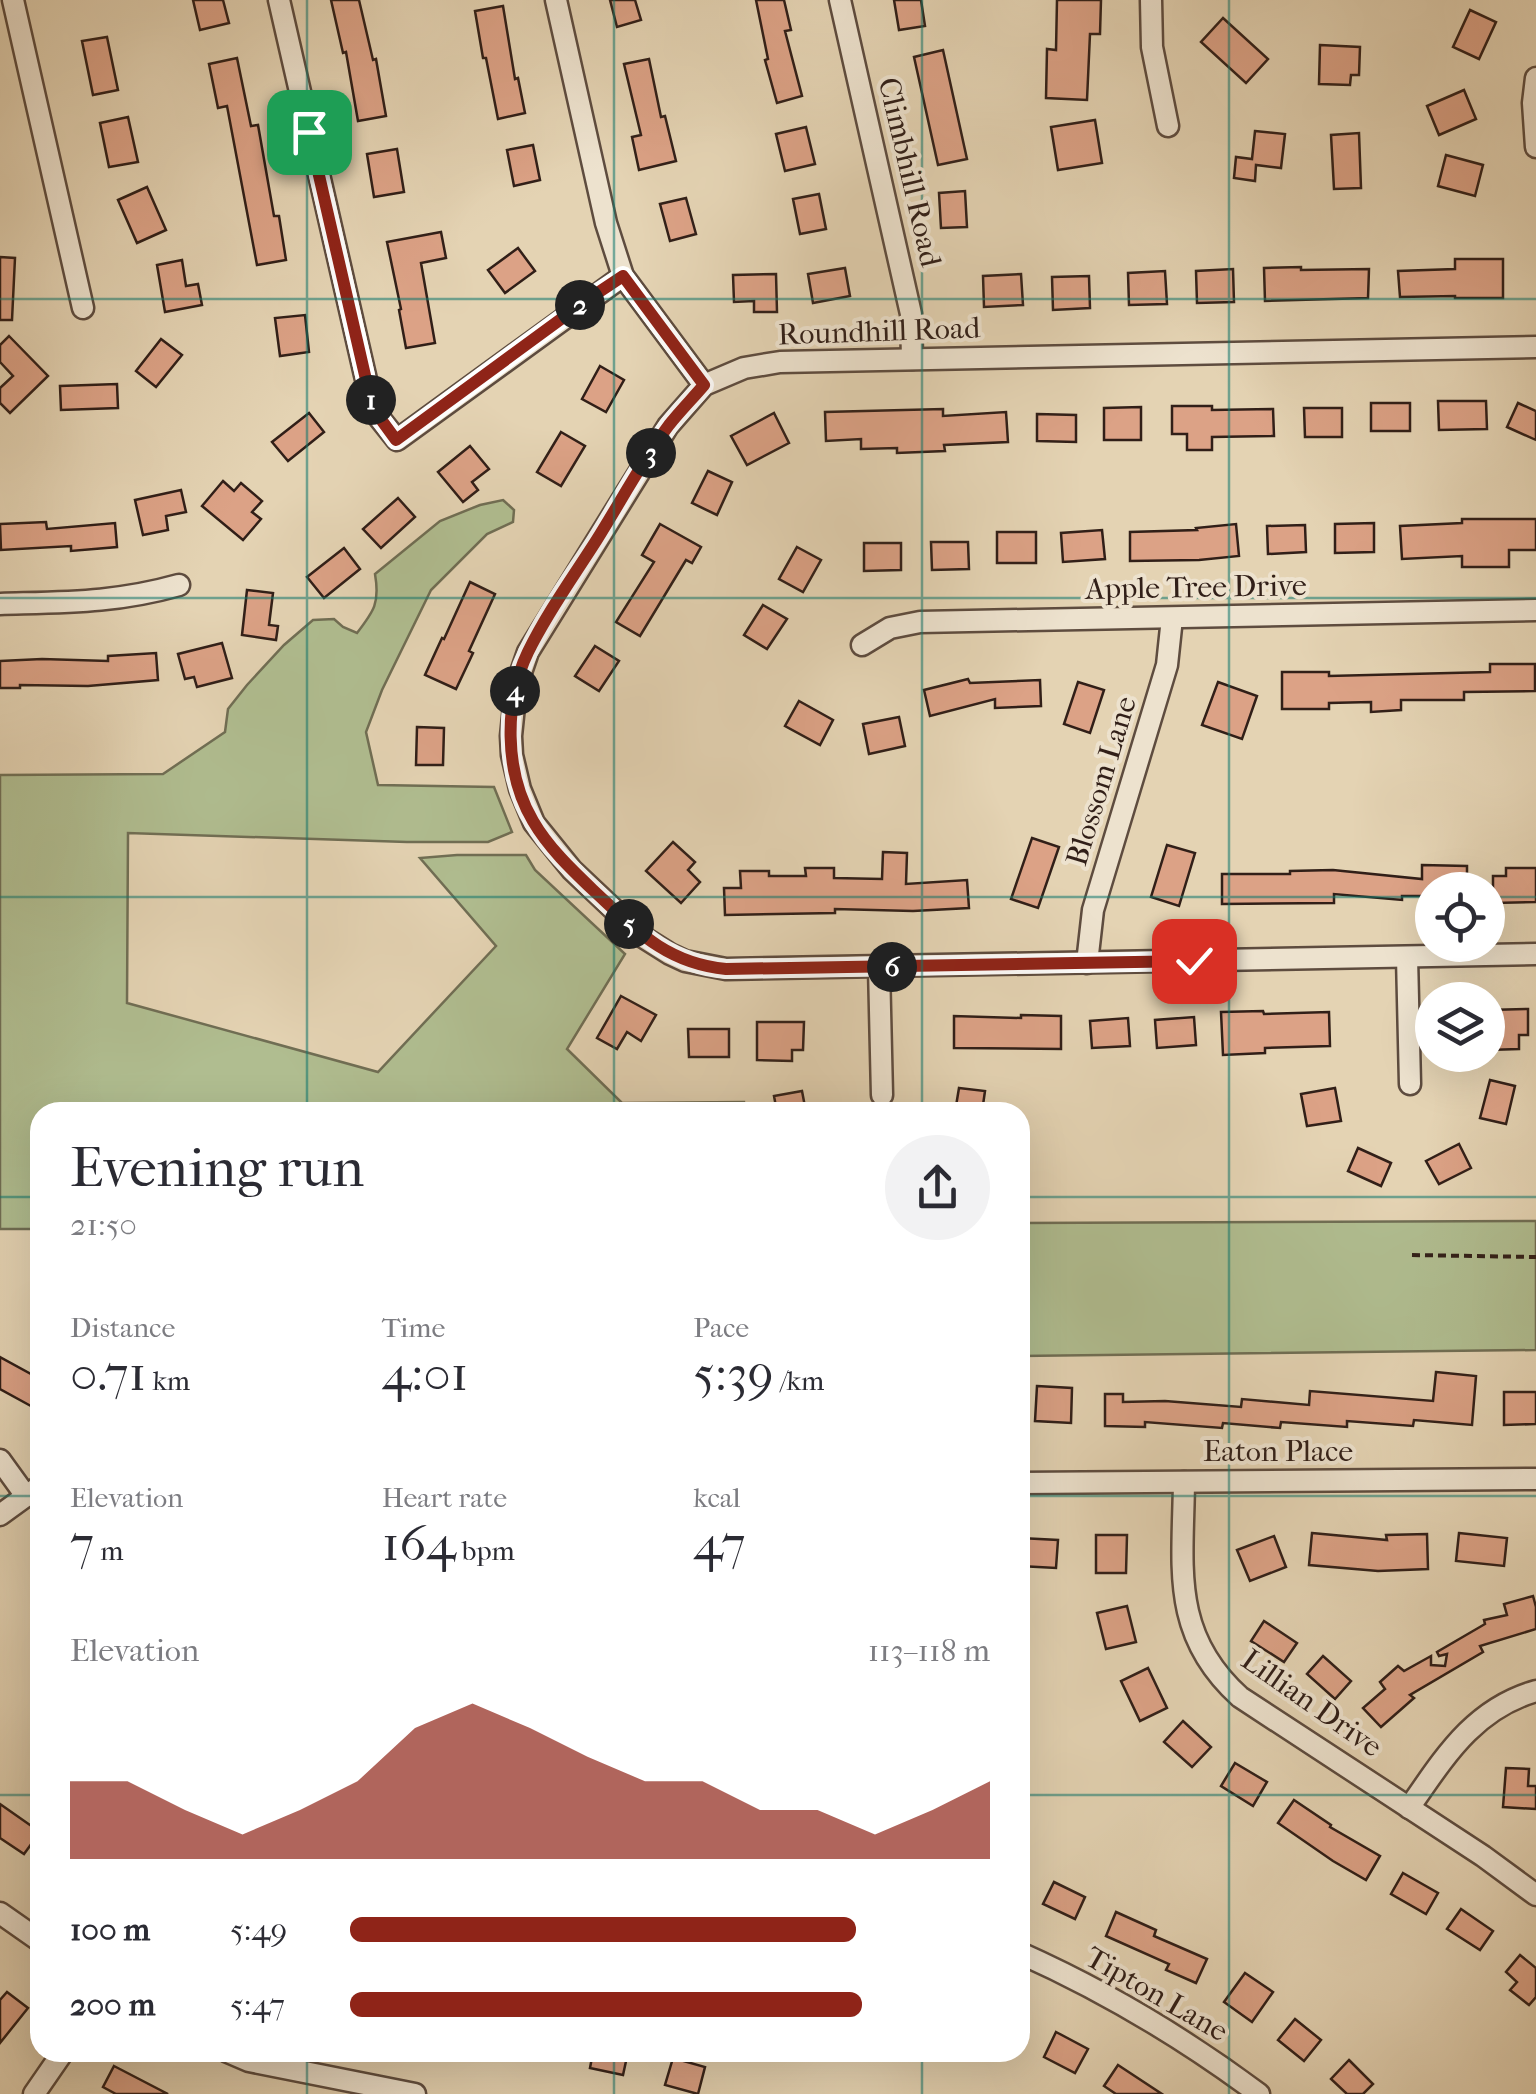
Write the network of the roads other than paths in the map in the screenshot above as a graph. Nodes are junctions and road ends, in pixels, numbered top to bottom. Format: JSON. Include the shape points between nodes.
{"nodes":[{"id":1,"x":13,"y":0,"type":"edge"},
{"id":2,"x":279,"y":0,"type":"edge"},
{"id":3,"x":556,"y":0,"type":"edge"},
{"id":4,"x":840,"y":0,"type":"edge"},
{"id":5,"x":1151,"y":0,"type":"edge"},
{"id":6,"x":1536,"y":78,"type":"edge"},
{"id":7,"x":1168,"y":126,"type":"dead end"},
{"id":8,"x":1536,"y":147,"type":"edge"},
{"id":9,"x":623,"y":276,"type":"junction"},
{"id":10,"x":82,"y":308,"type":"dead end"},
{"id":11,"x":1536,"y":347,"type":"edge"},
{"id":12,"x":912,"y":359,"type":"junction"},
{"id":13,"x":704,"y":385,"type":"junction"},
{"id":14,"x":179,"y":585,"type":"dead end"},
{"id":15,"x":0,"y":604,"type":"edge"},
{"id":16,"x":1536,"y":610,"type":"edge"},
{"id":17,"x":1172,"y":618,"type":"junction"},
{"id":18,"x":862,"y":645,"type":"dead end"},
{"id":19,"x":1536,"y":954,"type":"edge"},
{"id":20,"x":1407,"y":957,"type":"junction"},
{"id":21,"x":1087,"y":962,"type":"junction"},
{"id":22,"x":879,"y":967,"type":"junction"},
{"id":23,"x":1410,"y":1084,"type":"dead end"},
{"id":24,"x":882,"y":1095,"type":"dead end"},
{"id":25,"x":0,"y":1460,"type":"edge"},
{"id":26,"x":1536,"y":1480,"type":"edge"},
{"id":27,"x":1030,"y":1482,"type":"edge"},
{"id":28,"x":1184,"y":1482,"type":"junction"},
{"id":29,"x":30,"y":1488,"type":"edge"},
{"id":30,"x":30,"y":1493,"type":"edge"},
{"id":31,"x":0,"y":1515,"type":"edge"},
{"id":32,"x":1536,"y":1692,"type":"edge"},
{"id":33,"x":1409,"y":1808,"type":"junction"},
{"id":34,"x":1536,"y":1895,"type":"edge"},
{"id":35,"x":0,"y":1913,"type":"edge"},
{"id":36,"x":30,"y":1934,"type":"edge"},
{"id":37,"x":1030,"y":1959,"type":"edge"},
{"id":38,"x":56,"y":2062,"type":"edge"},
{"id":39,"x":254,"y":2062,"type":"edge"},
{"id":40,"x":300,"y":2072,"type":"junction"},
{"id":41,"x":34,"y":2094,"type":"edge"},
{"id":42,"x":298,"y":2094,"type":"edge"},
{"id":43,"x":415,"y":2094,"type":"edge"},
{"id":44,"x":1259,"y":2094,"type":"edge"}],
"edges":[{"from":1,"to":10,"type":"street"},
{"from":2,"to":9,"type":"street","via":[[370,397],[396,440]]},
{"from":3,"to":9,"type":"street"},
{"from":4,"to":12,"type":"street","name":"Climbhill Road","via":[[911,314]]},
{"from":5,"to":7,"type":"street","via":[[1152,46]]},
{"from":6,"to":8,"type":"street"},
{"from":9,"to":13,"type":"street"},
{"from":11,"to":12,"type":"street","name":"Roundhill Road"},
{"from":12,"to":13,"type":"street","name":"Roundhill Road","via":[[762,364]]},
{"from":13,"to":22,"type":"street","name":"Roundhill Road","via":[[668,426],[528,652],[511,720],[520,789],[534,823],[572,870],[670,954],[726,969]]},
{"from":14,"to":15,"type":"street","via":[[104,601]]},
{"from":16,"to":17,"type":"street","name":"Apple Tree Drive"},
{"from":17,"to":18,"type":"street","name":"Apple Tree Drive","via":[[920,622],[890,628]]},
{"from":17,"to":21,"type":"street","name":"Blossom Lane","via":[[1167,665],[1093,910]]},
{"from":19,"to":20,"type":"street","name":"Roundhill Road"},
{"from":20,"to":21,"type":"street","name":"Roundhill Road"},
{"from":20,"to":23,"type":"street"},
{"from":21,"to":22,"type":"street","name":"Roundhill Road"},
{"from":22,"to":24,"type":"street"},
{"from":25,"to":29,"type":"street"},
{"from":26,"to":28,"type":"street","name":"Eaton Place"},
{"from":27,"to":28,"type":"street","name":"Eaton Place"},
{"from":28,"to":33,"type":"street","name":"Lillian Drive","via":[[1186,1607],[1212,1667],[1240,1696]]},
{"from":30,"to":31,"type":"street"},
{"from":32,"to":33,"type":"street","via":[[1503,1705],[1466,1732]]},
{"from":33,"to":34,"type":"street","name":"Lillian Drive"},
{"from":35,"to":36,"type":"street"},
{"from":37,"to":44,"type":"street","name":"Tipton Lane","via":[[1181,2040]]},
{"from":38,"to":41,"type":"street"},
{"from":39,"to":40,"type":"street"},
{"from":40,"to":42,"type":"street"},
{"from":40,"to":43,"type":"street"}]}
